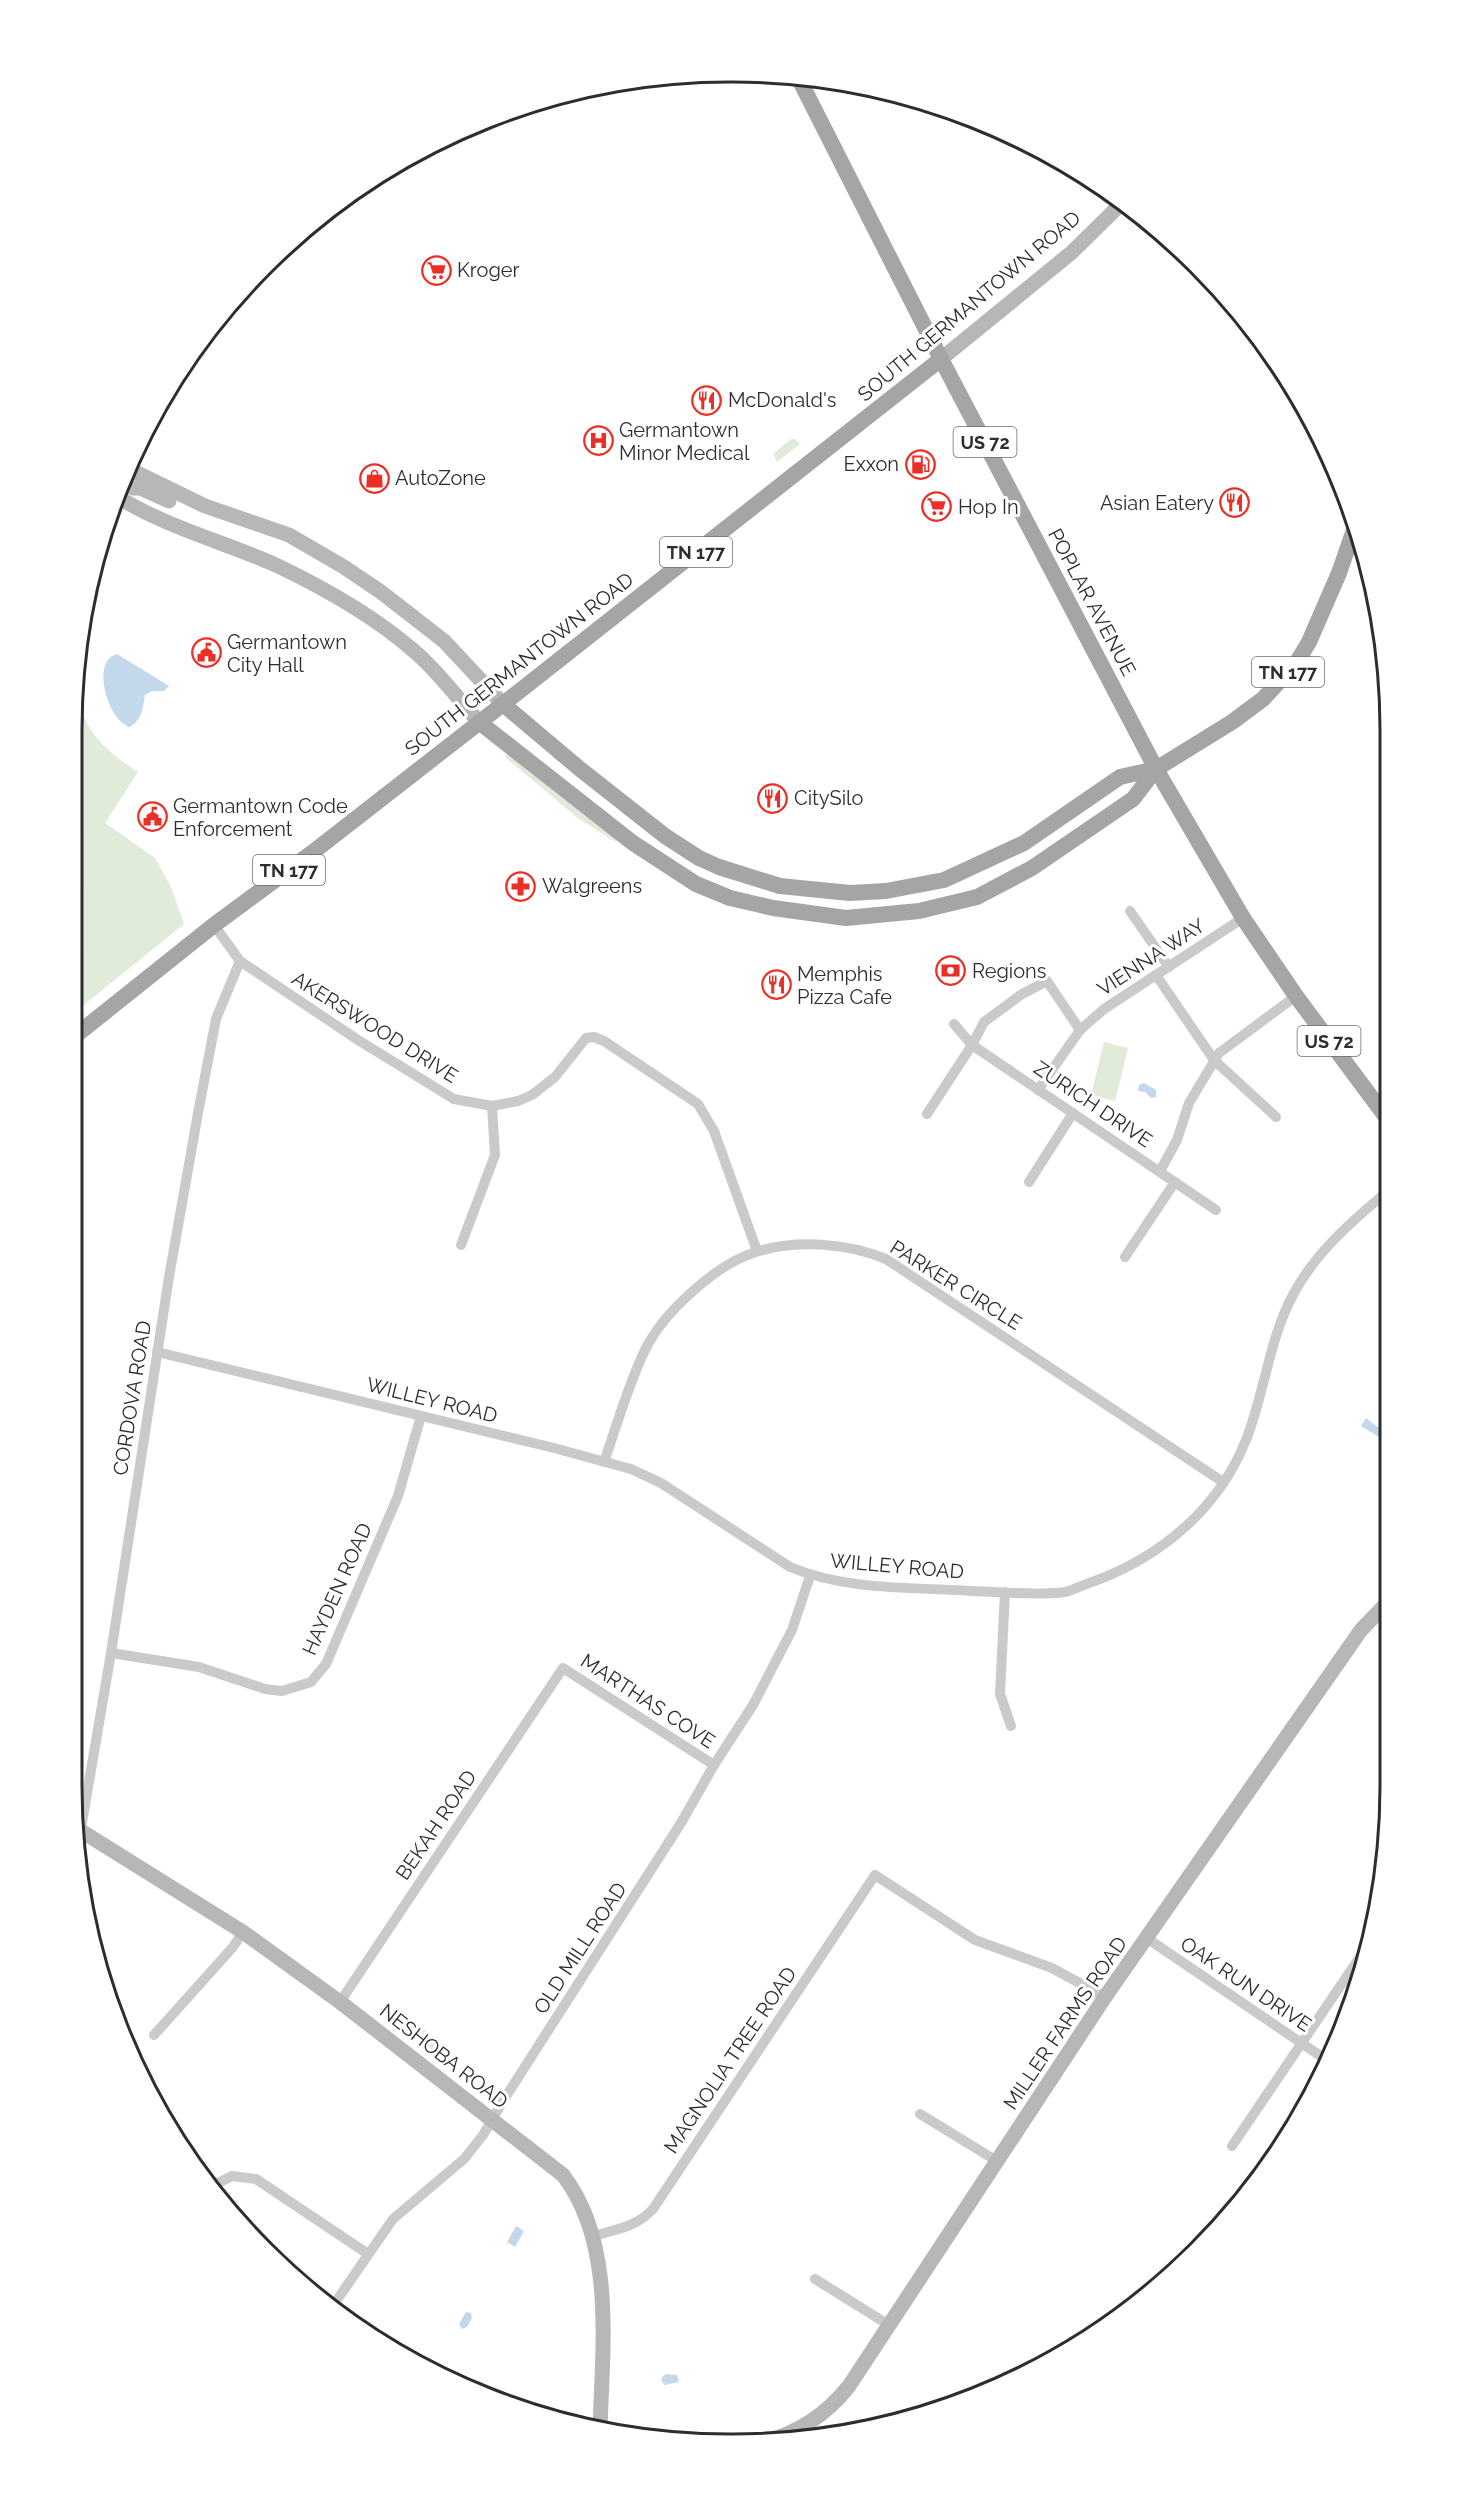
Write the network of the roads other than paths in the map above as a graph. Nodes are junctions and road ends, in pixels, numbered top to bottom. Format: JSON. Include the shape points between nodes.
{"nodes":[{"id":1,"x":803,"y":87,"type":"edge"},
{"id":2,"x":1115,"y":209,"type":"edge"},
{"id":3,"x":941,"y":359,"type":"junction"},
{"id":4,"x":130,"y":486,"type":"edge"},
{"id":5,"x":1350,"y":540,"type":"edge"},
{"id":6,"x":503,"y":704,"type":"junction"},
{"id":7,"x":479,"y":722,"type":"junction"},
{"id":8,"x":1156,"y":769,"type":"junction"},
{"id":9,"x":1130,"y":910,"type":"dead end"},
{"id":10,"x":1243,"y":918,"type":"junction"},
{"id":11,"x":214,"y":925,"type":"junction"},
{"id":12,"x":240,"y":961,"type":"junction"},
{"id":13,"x":1170,"y":967,"type":"junction"},
{"id":14,"x":1156,"y":975,"type":"junction"},
{"id":15,"x":1296,"y":996,"type":"junction"},
{"id":16,"x":954,"y":1024,"type":"dead end"},
{"id":17,"x":82,"y":1030,"type":"edge"},
{"id":18,"x":1080,"y":1030,"type":"junction"},
{"id":19,"x":972,"y":1045,"type":"junction"},
{"id":20,"x":1214,"y":1060,"type":"junction"},
{"id":21,"x":1038,"y":1090,"type":"junction"},
{"id":22,"x":492,"y":1106,"type":"junction"},
{"id":23,"x":1380,"y":1109,"type":"edge"},
{"id":24,"x":1073,"y":1113,"type":"junction"},
{"id":25,"x":927,"y":1114,"type":"dead end"},
{"id":26,"x":1276,"y":1117,"type":"dead end"},
{"id":27,"x":1160,"y":1171,"type":"junction"},
{"id":28,"x":1029,"y":1182,"type":"dead end"},
{"id":29,"x":1175,"y":1182,"type":"junction"},
{"id":30,"x":1380,"y":1198,"type":"edge"},
{"id":31,"x":1216,"y":1210,"type":"dead end"},
{"id":32,"x":461,"y":1245,"type":"dead end"},
{"id":33,"x":757,"y":1251,"type":"junction"},
{"id":34,"x":1125,"y":1257,"type":"dead end"},
{"id":35,"x":157,"y":1352,"type":"junction"},
{"id":36,"x":421,"y":1416,"type":"junction"},
{"id":37,"x":603,"y":1462,"type":"junction"},
{"id":38,"x":1223,"y":1482,"type":"junction"},
{"id":39,"x":810,"y":1575,"type":"junction"},
{"id":40,"x":1005,"y":1592,"type":"junction"},
{"id":41,"x":1380,"y":1610,"type":"edge"},
{"id":42,"x":111,"y":1653,"type":"junction"},
{"id":43,"x":563,"y":1668,"type":"joint"},
{"id":44,"x":1011,"y":1726,"type":"dead end"},
{"id":45,"x":714,"y":1765,"type":"junction"},
{"id":46,"x":83,"y":1811,"type":"edge"},
{"id":47,"x":85,"y":1839,"type":"edge"},
{"id":48,"x":243,"y":1932,"type":"junction"},
{"id":49,"x":1148,"y":1939,"type":"junction"},
{"id":50,"x":1353,"y":1968,"type":"edge"},
{"id":51,"x":1105,"y":1997,"type":"junction"},
{"id":52,"x":340,"y":2002,"type":"junction"},
{"id":53,"x":154,"y":2035,"type":"dead end"},
{"id":54,"x":1302,"y":2044,"type":"junction"},
{"id":55,"x":1320,"y":2056,"type":"edge"},
{"id":56,"x":920,"y":2114,"type":"dead end"},
{"id":57,"x":492,"y":2119,"type":"junction"},
{"id":58,"x":1232,"y":2146,"type":"dead end"},
{"id":59,"x":997,"y":2162,"type":"junction"},
{"id":60,"x":218,"y":2183,"type":"edge"},
{"id":61,"x":593,"y":2236,"type":"junction"},
{"id":62,"x":368,"y":2254,"type":"junction"},
{"id":63,"x":815,"y":2278,"type":"dead end"},
{"id":64,"x":337,"y":2300,"type":"edge"},
{"id":65,"x":889,"y":2325,"type":"junction"},
{"id":66,"x":600,"y":2421,"type":"edge"},
{"id":67,"x":790,"y":2431,"type":"edge"}],
"edges":[{"from":1,"to":3,"type":"main road","name":"POPLAR AVENUE","number":"US 72"},
{"from":2,"to":3,"type":"street","name":"SOUTH GERMANTOWN ROAD","via":[[1071,253]]},
{"from":3,"to":6,"type":"main road","name":"SOUTH GERMANTOWN ROAD","number":"TN 177"},
{"from":3,"to":8,"type":"main road","name":"POPLAR AVENUE","number":"US 72"},
{"from":4,"to":6,"type":"street","via":[[176,494],[289,535],[381,592],[444,641]]},
{"from":4,"to":7,"type":"street","via":[[181,529],[276,565],[362,613],[416,652]]},
{"from":5,"to":8,"type":"main road","number":"TN 177","via":[[1318,625],[1284,678],[1232,722]]},
{"from":6,"to":7,"type":"main road","name":"SOUTH GERMANTOWN ROAD","number":"TN 177"},
{"from":6,"to":8,"type":"main road","via":[[665,836],[699,858],[780,886],[815,890],[886,891],[944,880],[1024,843],[1120,777]]},
{"from":7,"to":8,"type":"main road","via":[[633,843],[696,884],[730,898],[774,908],[846,918],[919,911],[976,897],[1032,868],[1133,799]]},
{"from":7,"to":11,"type":"main road","name":"SOUTH GERMANTOWN ROAD","number":"TN 177"},
{"from":8,"to":10,"type":"main road","name":"POPLAR AVENUE","number":"US 72"},
{"from":9,"to":13,"type":"street"},
{"from":10,"to":13,"type":"street","name":"VIENNA WAY"},
{"from":10,"to":15,"type":"main road","name":"POPLAR AVENUE","number":"US 72"},
{"from":11,"to":12,"type":"street","name":"AKERSWOOD DRIVE"},
{"from":11,"to":17,"type":"main road","name":"SOUTH GERMANTOWN ROAD","number":"TN 177"},
{"from":12,"to":22,"type":"street","name":"AKERSWOOD DRIVE","via":[[430,1086],[454,1099]]},
{"from":12,"to":35,"type":"street","name":"CORDOVA ROAD","via":[[216,1019]]},
{"from":13,"to":14,"type":"street","name":"VIENNA WAY"},
{"from":14,"to":18,"type":"street","name":"VIENNA WAY","via":[[1120,997]]},
{"from":14,"to":20,"type":"street"},
{"from":15,"to":20,"type":"street"},
{"from":15,"to":23,"type":"main road","name":"POPLAR AVENUE","number":"US 72"},
{"from":16,"to":19,"type":"street","name":"ZURICH DRIVE"},
{"from":18,"to":19,"type":"street","via":[[1047,981],[984,1022]]},
{"from":18,"to":21,"type":"street","name":"VIENNA WAY"},
{"from":19,"to":21,"type":"street","name":"ZURICH DRIVE"},
{"from":19,"to":25,"type":"street"},
{"from":20,"to":26,"type":"street"},
{"from":20,"to":27,"type":"street","via":[[1189,1103],[1177,1140]]},
{"from":21,"to":24,"type":"street","name":"ZURICH DRIVE"},
{"from":22,"to":32,"type":"street","via":[[495,1155]]},
{"from":22,"to":33,"type":"street","name":"AKERSWOOD DRIVE","via":[[518,1101],[543,1087],[586,1038],[604,1041],[698,1104],[714,1131]]},
{"from":24,"to":27,"type":"street","name":"ZURICH DRIVE"},
{"from":24,"to":28,"type":"street"},
{"from":27,"to":29,"type":"street","name":"ZURICH DRIVE"},
{"from":29,"to":31,"type":"street","name":"ZURICH DRIVE"},
{"from":29,"to":34,"type":"street"},
{"from":30,"to":38,"type":"street","name":"WILLEY ROAD","via":[[1328,1245],[1295,1290],[1282,1317],[1246,1439]]},
{"from":33,"to":37,"type":"street","name":"PARKER CIRCLE","via":[[741,1257],[694,1289],[664,1319],[645,1349]]},
{"from":33,"to":38,"type":"street","name":"PARKER CIRCLE","via":[[818,1245],[886,1259]]},
{"from":35,"to":36,"type":"street","name":"WILLEY ROAD"},
{"from":35,"to":42,"type":"street","name":"CORDOVA ROAD"},
{"from":36,"to":37,"type":"street","name":"WILLEY ROAD"},
{"from":36,"to":42,"type":"street","name":"HAYDEN ROAD","via":[[398,1496],[326,1664],[311,1682],[282,1690],[265,1689],[199,1667]]},
{"from":37,"to":39,"type":"street","name":"WILLEY ROAD","via":[[661,1483],[771,1556]]},
{"from":38,"to":40,"type":"street","name":"WILLEY ROAD","via":[[1184,1528],[1139,1562],[1065,1592]]},
{"from":39,"to":40,"type":"street","name":"WILLEY ROAD","via":[[846,1584]]},
{"from":39,"to":45,"type":"street","name":"OLD MILL ROAD","via":[[778,1661]]},
{"from":40,"to":44,"type":"street","via":[[1000,1694]]},
{"from":41,"to":49,"type":"street","name":"MILLER FARMS ROAD","via":[[1361,1630]]},
{"from":42,"to":46,"type":"street","name":"CORDOVA ROAD"},
{"from":43,"to":45,"type":"street","name":"MARTHAS COVE"},
{"from":43,"to":52,"type":"street","name":"BEKAH ROAD"},
{"from":45,"to":57,"type":"street","name":"OLD MILL ROAD"},
{"from":47,"to":48,"type":"street","name":"NESHOBA ROAD"},
{"from":48,"to":52,"type":"street","name":"NESHOBA ROAD"},
{"from":48,"to":53,"type":"street"},
{"from":49,"to":51,"type":"street","name":"MILLER FARMS ROAD"},
{"from":49,"to":54,"type":"street","name":"OAK RUN DRIVE"},
{"from":50,"to":54,"type":"street"},
{"from":51,"to":59,"type":"street","name":"MILLER FARMS ROAD"},
{"from":51,"to":61,"type":"street","name":"MAGNOLIA TREE ROAD","via":[[1052,1968],[975,1940],[875,1875],[653,2210],[631,2225]]},
{"from":52,"to":57,"type":"street","name":"NESHOBA ROAD"},
{"from":54,"to":55,"type":"street","name":"OAK RUN DRIVE"},
{"from":54,"to":58,"type":"street"},
{"from":56,"to":59,"type":"street"},
{"from":57,"to":61,"type":"street","name":"NESHOBA ROAD","via":[[563,2175]]},
{"from":57,"to":62,"type":"street","name":"OLD MILL ROAD","via":[[464,2159],[399,2213]]},
{"from":59,"to":65,"type":"street","name":"MILLER FARMS ROAD"},
{"from":60,"to":62,"type":"street","via":[[232,2176],[256,2179]]},
{"from":61,"to":66,"type":"street","name":"NESHOBA ROAD","via":[[602,2302]]},
{"from":62,"to":64,"type":"street","name":"OLD MILL ROAD"},
{"from":63,"to":65,"type":"street"},
{"from":65,"to":67,"type":"street","name":"MILLER FARMS ROAD","via":[[834,2405]]}]}
